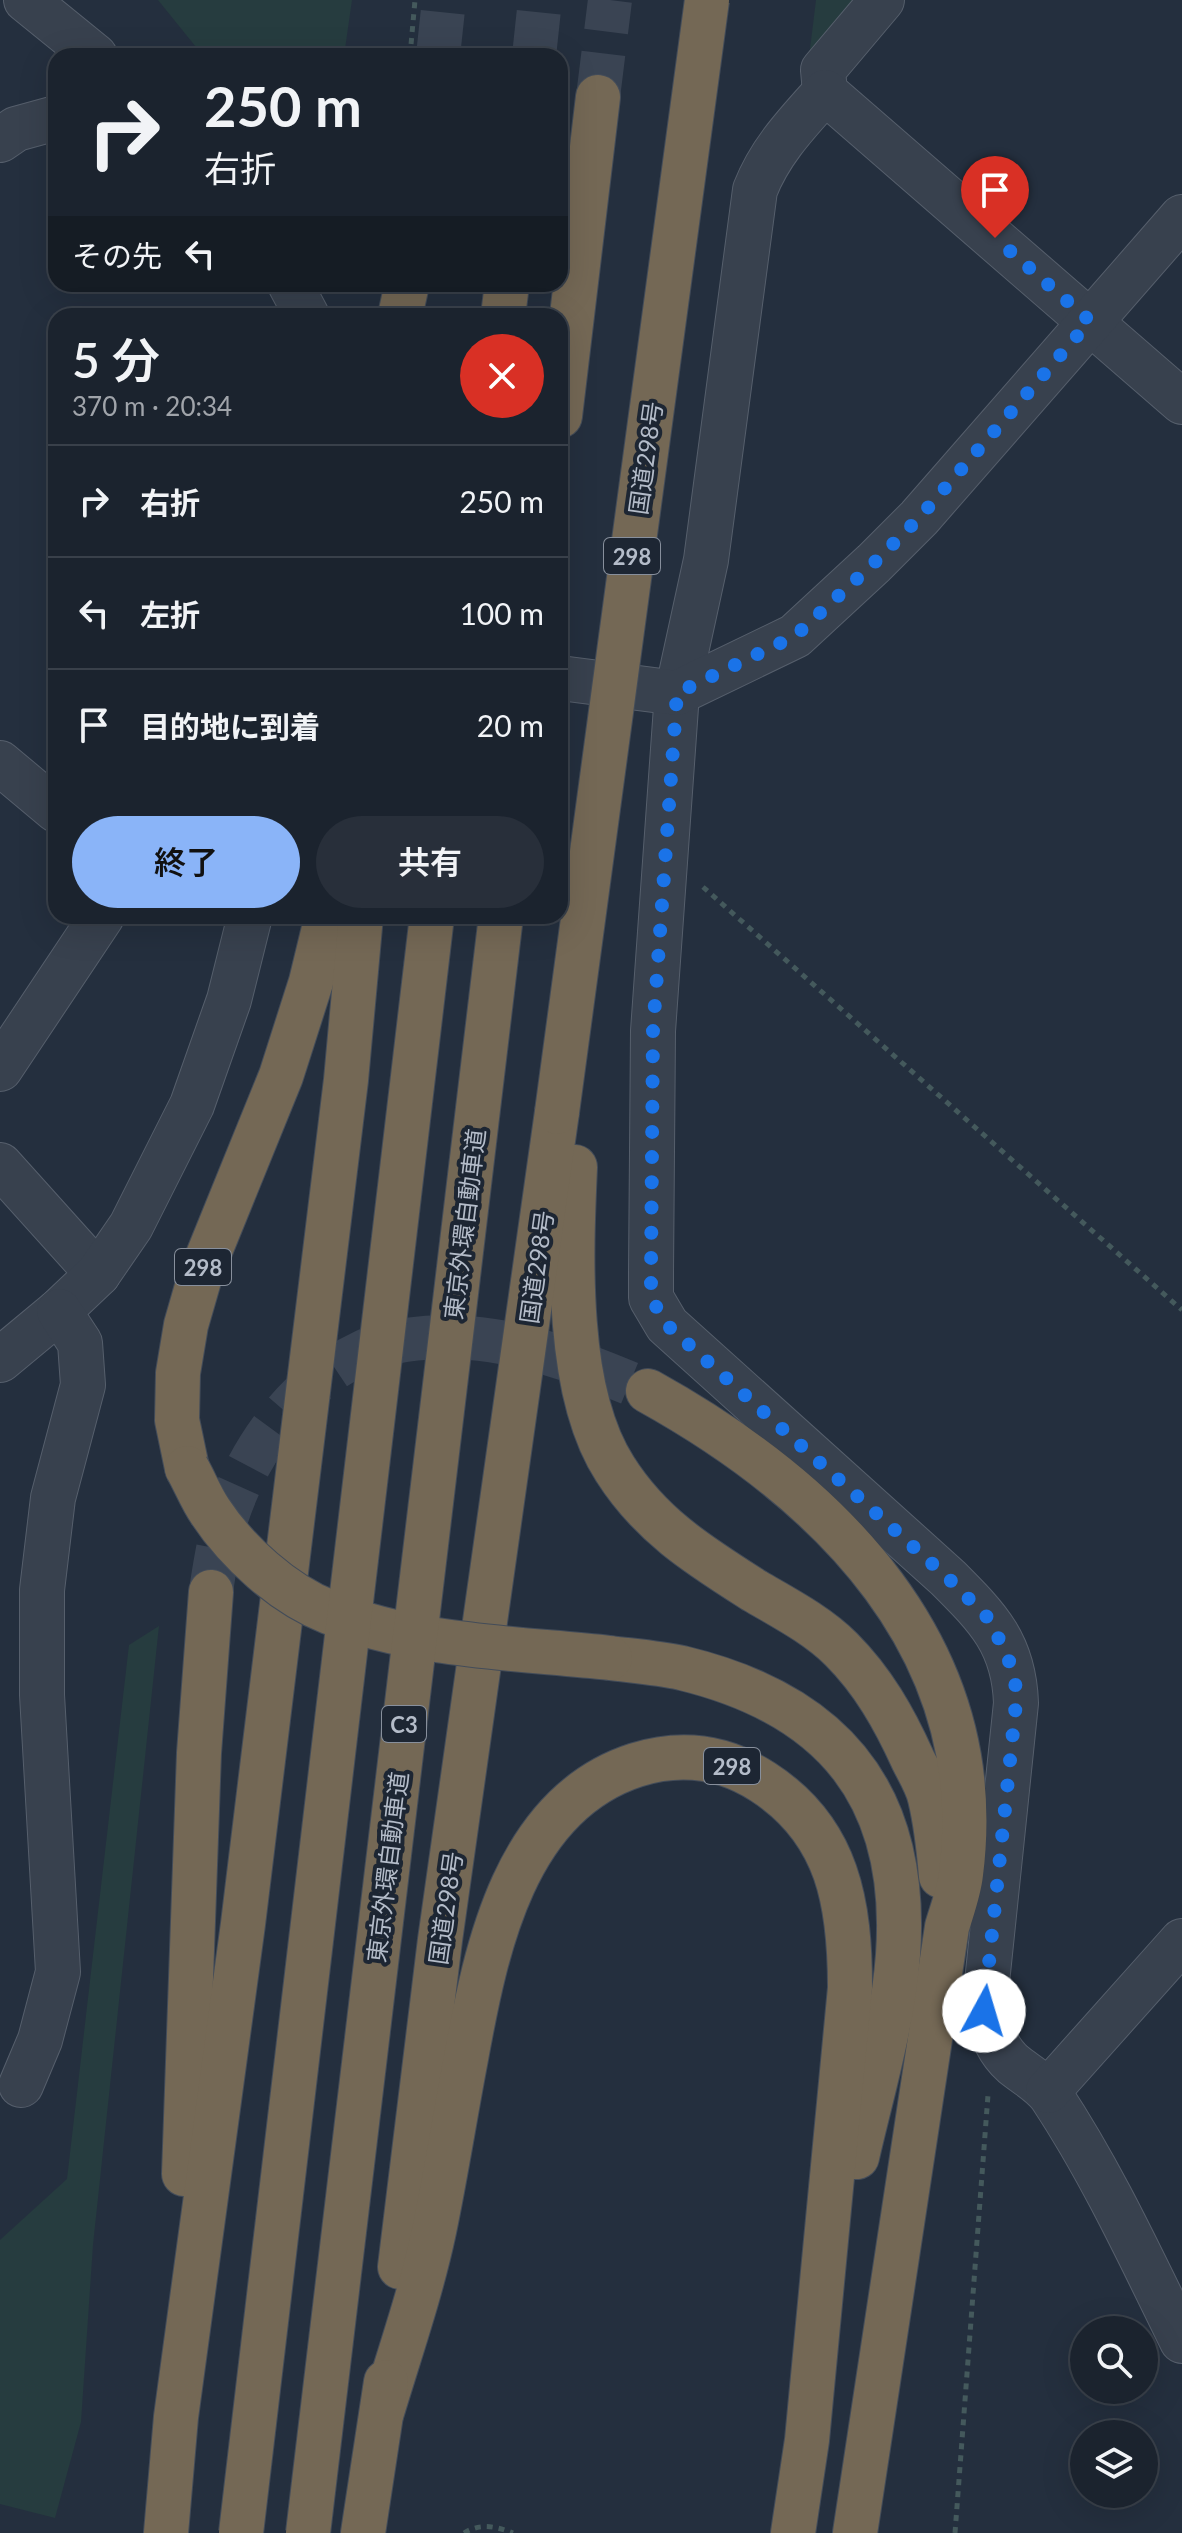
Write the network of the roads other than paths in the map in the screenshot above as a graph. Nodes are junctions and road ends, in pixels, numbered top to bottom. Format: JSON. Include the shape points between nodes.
{"nodes":[{"id":1,"x":26,"y":0,"type":"edge"},
{"id":2,"x":707,"y":0,"type":"edge"},
{"id":3,"x":882,"y":0,"type":"edge"},
{"id":4,"x":85,"y":48,"type":"edge"},
{"id":5,"x":825,"y":92,"type":"junction"},
{"id":6,"x":598,"y":97,"type":"tunnel mouth"},
{"id":7,"x":48,"y":120,"type":"edge"},
{"id":8,"x":0,"y":140,"type":"edge"},
{"id":9,"x":1182,"y":217,"type":"edge"},
{"id":10,"x":1090,"y":321,"type":"junction"},
{"id":11,"x":568,"y":349,"type":"edge"},
{"id":12,"x":1182,"y":402,"type":"edge"},
{"id":13,"x":568,"y":679,"type":"edge"},
{"id":14,"x":677,"y":693,"type":"junction"},
{"id":15,"x":0,"y":763,"type":"edge"},
{"id":16,"x":48,"y":803,"type":"edge"},
{"id":17,"x":97,"y":924,"type":"edge"},
{"id":18,"x":248,"y":924,"type":"edge"},
{"id":19,"x":325,"y":924,"type":"edge"},
{"id":20,"x":360,"y":924,"type":"edge"},
{"id":21,"x":431,"y":924,"type":"edge"},
{"id":22,"x":500,"y":924,"type":"edge"},
{"id":23,"x":0,"y":1069,"type":"edge"},
{"id":24,"x":567,"y":1114,"type":"junction"},
{"id":25,"x":0,"y":1165,"type":"edge"},
{"id":26,"x":98,"y":1274,"type":"junction"},
{"id":27,"x":59,"y":1311,"type":"junction"},
{"id":28,"x":0,"y":1360,"type":"edge"},
{"id":29,"x":648,"y":1391,"type":"tunnel mouth"},
{"id":30,"x":211,"y":1592,"type":"tunnel mouth"},
{"id":31,"x":947,"y":1927,"type":"junction"},
{"id":32,"x":1182,"y":1941,"type":"edge"},
{"id":33,"x":21,"y":2085,"type":"dead end"},
{"id":34,"x":1048,"y":2091,"type":"junction"},
{"id":35,"x":816,"y":2331,"type":"junction"},
{"id":36,"x":1182,"y":2341,"type":"edge"},
{"id":37,"x":382,"y":2412,"type":"junction"},
{"id":38,"x":176,"y":2417,"type":"junction"},
{"id":39,"x":166,"y":2533,"type":"edge"},
{"id":40,"x":241,"y":2533,"type":"edge"},
{"id":41,"x":308,"y":2533,"type":"edge"},
{"id":42,"x":363,"y":2533,"type":"edge"},
{"id":43,"x":793,"y":2533,"type":"edge"},
{"id":44,"x":855,"y":2533,"type":"edge"}],
"edges":[{"from":1,"to":4,"type":"street"},
{"from":2,"to":24,"type":"highway","name":"国道298号","number":"298","bridge":true,"via":[[618,666]]},
{"from":3,"to":5,"type":"street","via":[[823,70]]},
{"from":5,"to":10,"type":"street"},
{"from":5,"to":14,"type":"street","via":[[763,169],[755,190],[706,560]]},
{"from":6,"to":11,"type":"highway"},
{"from":7,"to":8,"type":"street","via":[[16,129]]},
{"from":9,"to":10,"type":"street"},
{"from":10,"to":12,"type":"street"},
{"from":10,"to":14,"type":"street","via":[[919,518],[795,636]]},
{"from":13,"to":14,"type":"street"},
{"from":14,"to":34,"type":"street","via":[[653,1031],[651,1298],[667,1325],[990,1620],[1015,1674],[1016,1703],[984,2011],[997,2046]]},
{"from":15,"to":16,"type":"street"},
{"from":17,"to":23,"type":"street"},
{"from":18,"to":26,"type":"street","via":[[229,1000],[192,1105],[131,1226]]},
{"from":19,"to":35,"type":"highway","number":"298","bridge":true,"via":[[281,1076],[201,1273],[186,1325],[177,1420],[187,1468],[210,1511],[244,1553],[286,1588],[327,1612],[440,1640],[680,1668],[730,1682],[772,1699],[808,1722],[840,1750],[868,1786],[895,1863],[898,1957],[884,2042]]},
{"from":20,"to":38,"type":"highway","via":[[245,1909]]},
{"from":21,"to":40,"type":"highway","bridge":true},
{"from":22,"to":41,"type":"highway","name":"東京外環自動車道","number":"C3","bridge":true},
{"from":24,"to":31,"type":"highway","number":"298","via":[[572,1291],[577,1345],[596,1433],[613,1468],[666,1529],[839,1647],[878,1692],[929,1796]]},
{"from":24,"to":37,"type":"highway","name":"国道298号","number":"298","via":[[440,1940]]},
{"from":25,"to":26,"type":"street"},
{"from":26,"to":27,"type":"street"},
{"from":27,"to":28,"type":"street"},
{"from":27,"to":33,"type":"street","via":[[80,1343],[83,1385],[53,1498],[42,1590],[42,1695],[58,1972],[40,2040]]},
{"from":29,"to":31,"type":"highway","number":"298","via":[[704,1422],[812,1507],[858,1553],[900,1606],[923,1647],[952,1718],[962,1770],[961,1876]]},
{"from":30,"to":38,"type":"highway","via":[[199,1753]]},
{"from":31,"to":44,"type":"highway","number":"298"},
{"from":32,"to":34,"type":"street"},
{"from":34,"to":36,"type":"street","via":[[1108,2192]]},
{"from":35,"to":37,"type":"highway","number":"298","via":[[850,1988],[846,1906],[836,1868],[815,1831],[783,1795],[747,1771],[705,1758],[664,1757],[621,1770],[581,1792],[549,1825],[503,1908],[482,1973],[434,2233]]},
{"from":35,"to":43,"type":"highway","number":"298"},
{"from":37,"to":42,"type":"highway","name":"国道298号","number":"298"},
{"from":38,"to":39,"type":"highway"}]}
